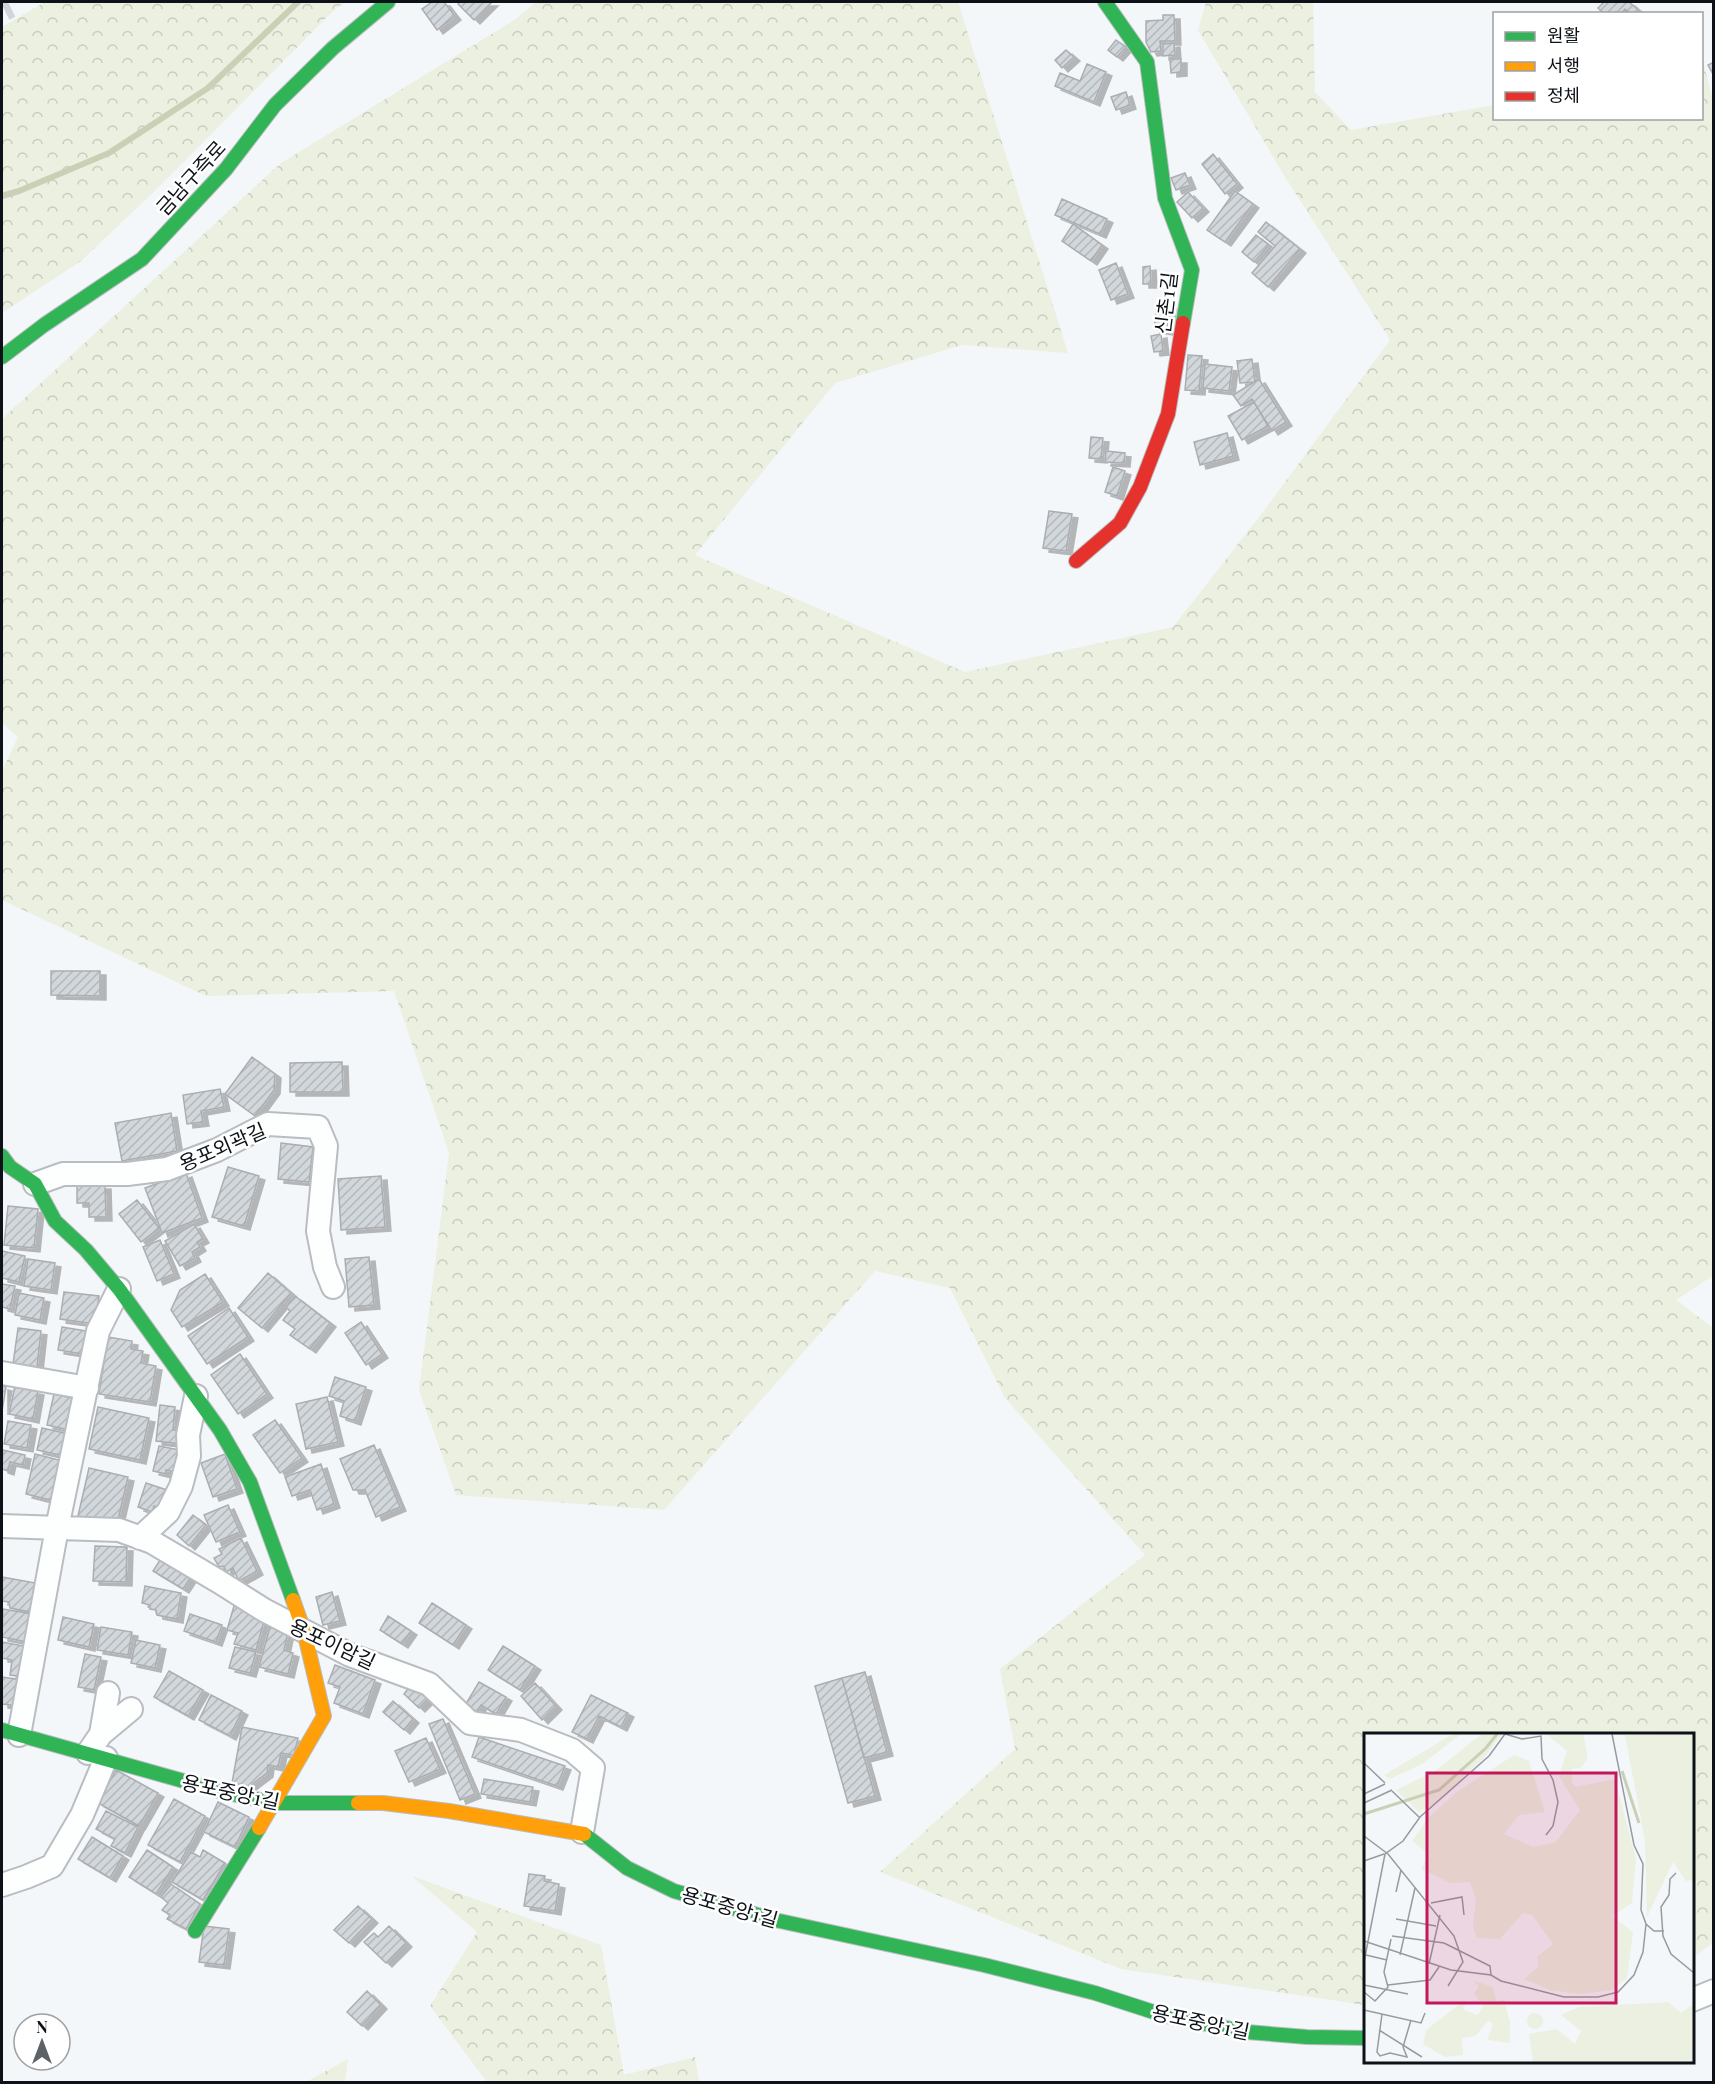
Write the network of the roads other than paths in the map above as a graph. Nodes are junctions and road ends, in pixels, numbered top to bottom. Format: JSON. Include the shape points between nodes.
{"nodes":[{"id":1,"x":388,"y":2,"type":"edge"},
{"id":2,"x":1105,"y":2,"type":"edge"},
{"id":3,"x":2,"y":357,"type":"edge"},
{"id":4,"x":1076,"y":561,"type":"dead end"},
{"id":5,"x":2,"y":1156,"type":"edge"},
{"id":6,"x":35,"y":1184,"type":"junction"},
{"id":7,"x":333,"y":1287,"type":"dead end"},
{"id":8,"x":119,"y":1289,"type":"junction"},
{"id":9,"x":2,"y":1373,"type":"edge"},
{"id":10,"x":87,"y":1388,"type":"junction"},
{"id":11,"x":196,"y":1396,"type":"junction"},
{"id":12,"x":2,"y":1526,"type":"edge"},
{"id":13,"x":57,"y":1528,"type":"junction"},
{"id":14,"x":140,"y":1538,"type":"junction"},
{"id":15,"x":304,"y":1631,"type":"junction"},
{"id":16,"x":108,"y":1693,"type":"dead end"},
{"id":17,"x":131,"y":1709,"type":"dead end"},
{"id":18,"x":10,"y":1732,"type":"edge"},
{"id":19,"x":101,"y":1734,"type":"junction"},
{"id":20,"x":97,"y":1756,"type":"junction"},
{"id":21,"x":274,"y":1803,"type":"junction"},
{"id":22,"x":582,"y":1832,"type":"junction"},
{"id":23,"x":2,"y":1885,"type":"edge"},
{"id":24,"x":195,"y":1931,"type":"dead end"},
{"id":25,"x":1713,"y":1991,"type":"edge"},
{"id":26,"x":1694,"y":1999,"type":"edge"},
{"id":27,"x":1364,"y":2038,"type":"edge"}],
"edges":[{"from":1,"to":3,"type":"street","name":"금남구즉로","via":[[333,48],[275,105],[226,169],[142,259]]},
{"from":2,"to":4,"type":"street","name":"신촌1길","via":[[1147,62],[1165,198],[1192,270],[1168,414],[1140,487],[1120,523]]},
{"from":5,"to":6,"type":"street","via":[[10,1167]]},
{"from":6,"to":7,"type":"street","name":"용포외곽길","via":[[63,1174],[127,1174],[167,1169],[268,1124],[318,1127],[326,1146],[318,1231]]},
{"from":6,"to":8,"type":"street","via":[[55,1221]]},
{"from":8,"to":10,"type":"street","via":[[98,1331]]},
{"from":8,"to":11,"type":"street"},
{"from":9,"to":10,"type":"street"},
{"from":10,"to":13,"type":"street"},
{"from":11,"to":14,"type":"street","via":[[181,1486],[168,1512]]},
{"from":11,"to":15,"type":"street","via":[[250,1482]]},
{"from":12,"to":13,"type":"street","name":"용포이암길"},
{"from":13,"to":14,"type":"street","name":"용포이암길","via":[[119,1530]]},
{"from":13,"to":18,"type":"street"},
{"from":14,"to":15,"type":"street","name":"용포이암길"},
{"from":15,"to":21,"type":"street","via":[[324,1716]]},
{"from":15,"to":22,"type":"street","name":"용포이암길","via":[[350,1655],[429,1684],[470,1723],[521,1730],[572,1750],[593,1768]]},
{"from":16,"to":19,"type":"street"},
{"from":17,"to":19,"type":"street"},
{"from":18,"to":20,"type":"street","name":"용포중앙1길"},
{"from":19,"to":20,"type":"street"},
{"from":20,"to":21,"type":"street","name":"용포중앙1길"},
{"from":20,"to":23,"type":"street","via":[[82,1815],[52,1866]]},
{"from":21,"to":22,"type":"street","name":"용포중앙1길","via":[[383,1803]]},
{"from":21,"to":24,"type":"street"},
{"from":22,"to":27,"type":"street","name":"용포중앙1길","via":[[627,1868],[674,1891],[775,1920],[984,1965],[1166,2016],[1247,2032]]},
{"from":25,"to":26,"type":"street"}]}
